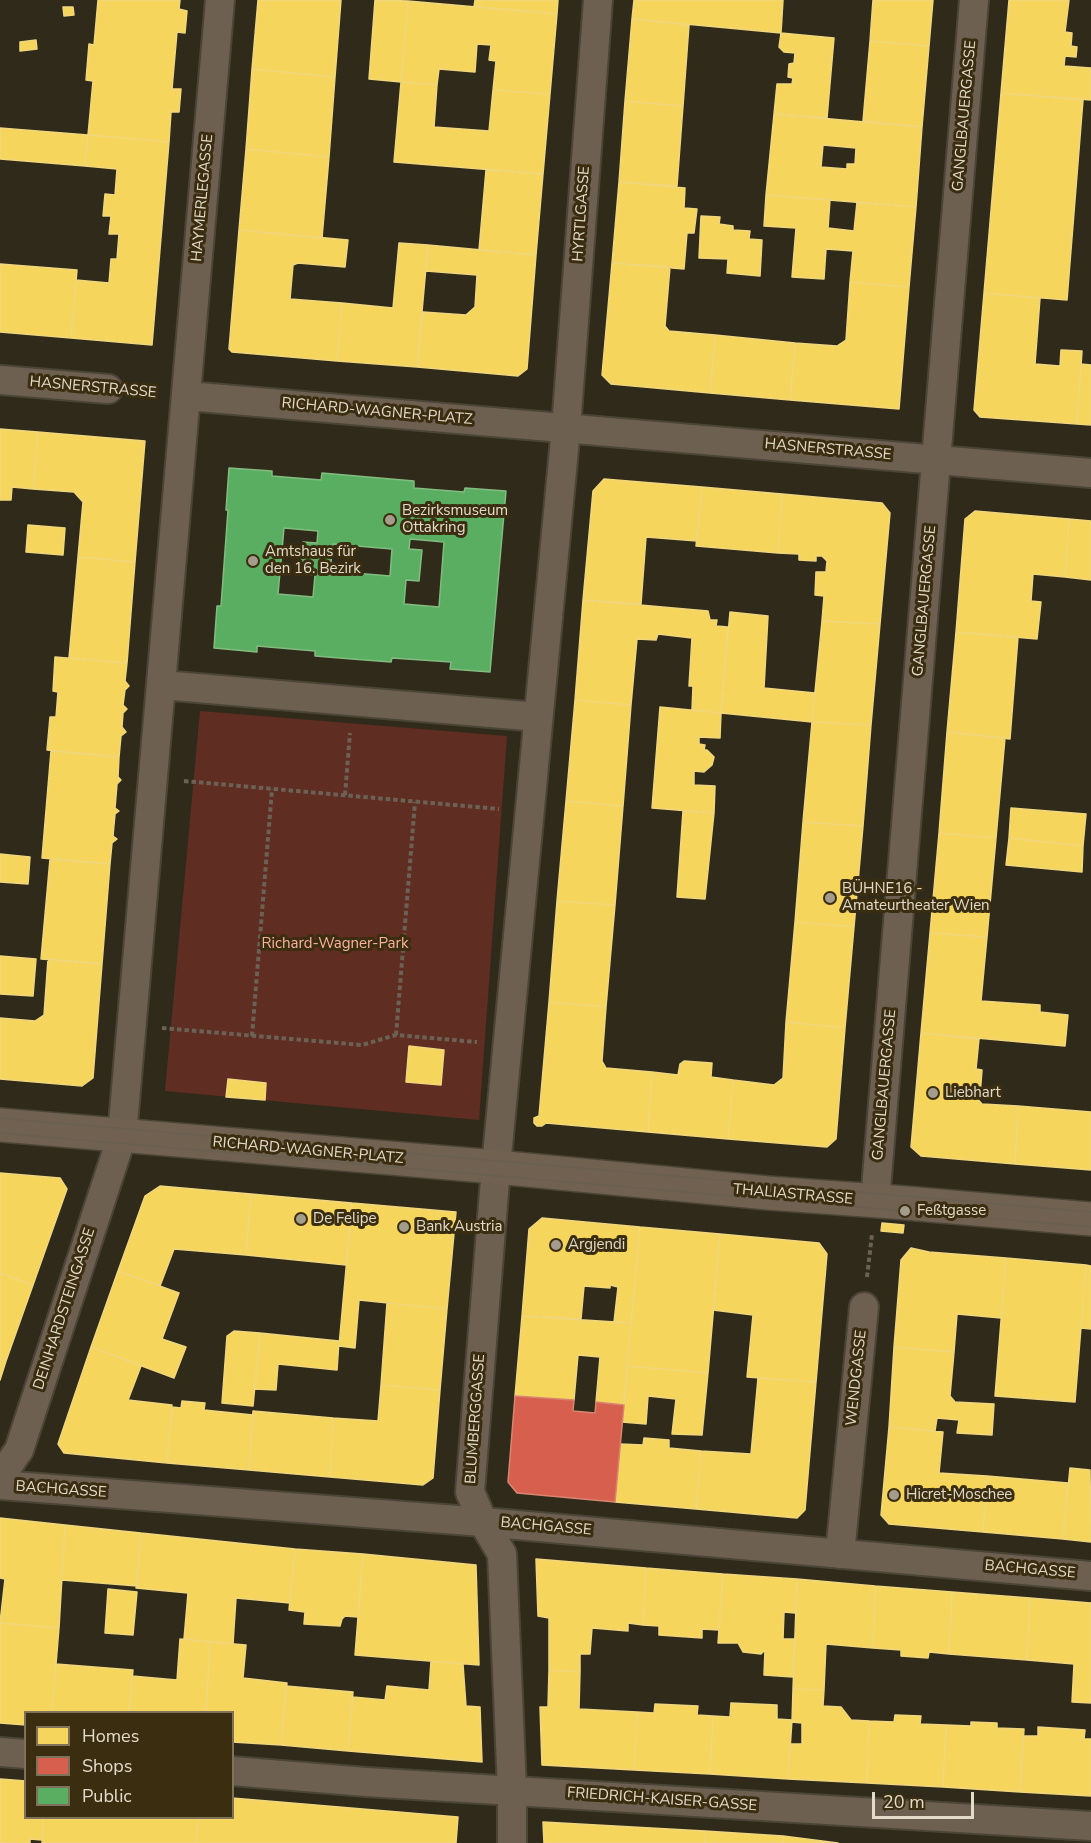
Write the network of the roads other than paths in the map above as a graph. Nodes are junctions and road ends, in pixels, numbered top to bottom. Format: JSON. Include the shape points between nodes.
{"nodes":[{"id":1,"x":220,"y":0,"type":"edge"},
{"id":2,"x":598,"y":0,"type":"edge"},
{"id":3,"x":974,"y":0,"type":"edge"},
{"id":4,"x":0,"y":380,"type":"edge"},
{"id":5,"x":108,"y":389,"type":"road end"},
{"id":6,"x":187,"y":396,"type":"junction"},
{"id":7,"x":566,"y":428,"type":"junction"},
{"id":8,"x":936,"y":459,"type":"junction"},
{"id":9,"x":1091,"y":473,"type":"edge"},
{"id":10,"x":162,"y":685,"type":"junction"},
{"id":11,"x":538,"y":717,"type":"junction"},
{"id":12,"x":0,"y":1125,"type":"edge"},
{"id":13,"x":122,"y":1136,"type":"junction"},
{"id":14,"x":496,"y":1167,"type":"junction"},
{"id":15,"x":875,"y":1201,"type":"junction"},
{"id":16,"x":1091,"y":1219,"type":"edge"},
{"id":17,"x":864,"y":1308,"type":"road end"},
{"id":18,"x":0,"y":1477,"type":"edge"},
{"id":19,"x":0,"y":1485,"type":"edge"},
{"id":20,"x":483,"y":1522,"type":"junction"},
{"id":21,"x":840,"y":1554,"type":"junction"},
{"id":22,"x":1091,"y":1576,"type":"edge"},
{"id":23,"x":0,"y":1752,"type":"edge"},
{"id":24,"x":24,"y":1754,"type":"edge"},
{"id":25,"x":234,"y":1771,"type":"edge"},
{"id":26,"x":512,"y":1790,"type":"junction"},
{"id":27,"x":1091,"y":1826,"type":"edge"},
{"id":28,"x":1004,"y":1832,"type":"edge"},
{"id":29,"x":512,"y":1843,"type":"edge"}],
"edges":[{"from":1,"to":6,"type":"street","name":"HAYMERLEGASSE"},
{"from":2,"to":7,"type":"street","name":"HYRTLGASSE"},
{"from":3,"to":8,"type":"street","name":"GANGLBAUERGASSE"},
{"from":4,"to":5,"type":"street","name":"HASNERSTRASSE"},
{"from":6,"to":7,"type":"street","name":"RICHARD-WAGNER-PLATZ"},
{"from":6,"to":10,"type":"street"},
{"from":7,"to":8,"type":"street","name":"HASNERSTRASSE"},
{"from":7,"to":11,"type":"street"},
{"from":8,"to":9,"type":"street","name":"HASNERSTRASSE"},
{"from":8,"to":15,"type":"street","name":"GANGLBAUERGASSE"},
{"from":10,"to":11,"type":"street"},
{"from":10,"to":13,"type":"street"},
{"from":11,"to":14,"type":"street"},
{"from":12,"to":13,"type":"main road"},
{"from":13,"to":14,"type":"main road","name":"RICHARD-WAGNER-PLATZ"},
{"from":13,"to":18,"type":"street","name":"DEINHARDSTEINGASSE","via":[[19,1450]]},
{"from":14,"to":15,"type":"main road","name":"THALIASTRASSE"},
{"from":14,"to":20,"type":"street","name":"BLUMBERGGASSE","via":[[470,1492]]},
{"from":15,"to":16,"type":"main road","name":"THALIASTRASSE"},
{"from":17,"to":21,"type":"street","name":"WENDGASSE"},
{"from":19,"to":20,"type":"street","name":"BACHGASSE"},
{"from":20,"to":21,"type":"street","name":"BACHGASSE"},
{"from":20,"to":26,"type":"street","name":"BLUMBERGGASSE","via":[[502,1554]]},
{"from":21,"to":22,"type":"street","name":"BACHGASSE"},
{"from":23,"to":24,"type":"street"},
{"from":25,"to":26,"type":"street","name":"FRIEDRICH-KAISER-GASSE"},
{"from":26,"to":28,"type":"street","name":"FRIEDRICH-KAISER-GASSE"},
{"from":26,"to":29,"type":"street","name":"BLUMBERGGASSE"},
{"from":27,"to":28,"type":"street","name":"FRIEDRICH-KAISER-GASSE"}]}
